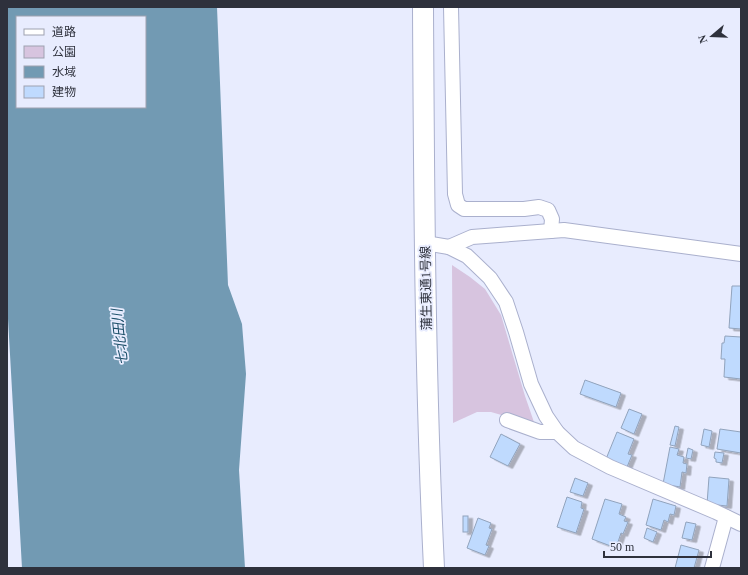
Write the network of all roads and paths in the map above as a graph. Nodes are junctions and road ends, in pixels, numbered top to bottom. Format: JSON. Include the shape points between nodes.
{"nodes":[{"id":1,"x":423,"y":7,"type":"edge"},
{"id":2,"x":451,"y":7,"type":"edge"},
{"id":3,"x":551,"y":231,"type":"junction"},
{"id":4,"x":425,"y":243,"type":"junction"},
{"id":5,"x":450,"y":247,"type":"junction"},
{"id":6,"x":741,"y":254,"type":"edge"},
{"id":7,"x":506,"y":420,"type":"dead end"},
{"id":8,"x":557,"y":432,"type":"junction"},
{"id":9,"x":726,"y":517,"type":"junction"},
{"id":10,"x":741,"y":524,"type":"edge"},
{"id":11,"x":434,"y":568,"type":"edge"},
{"id":12,"x":712,"y":568,"type":"edge"}],
"edges":[{"from":1,"to":4,"type":"street","name":"蒲生東通1号線"},
{"from":2,"to":3,"type":"street","via":[[455,194],[458,205],[464,209],[524,209],[539,206],[548,210],[552,219]]},
{"from":3,"to":5,"type":"street","via":[[472,237]]},
{"from":3,"to":6,"type":"street","via":[[564,230]]},
{"from":4,"to":5,"type":"street"},
{"from":4,"to":11,"type":"street","name":"蒲生東通1号線"},
{"from":5,"to":8,"type":"street","via":[[467,256],[490,278],[506,302],[531,384],[546,416]]},
{"from":7,"to":8,"type":"street","via":[[540,432]]},
{"from":8,"to":9,"type":"street","via":[[574,448],[610,467]]},
{"from":9,"to":10,"type":"street"},
{"from":9,"to":12,"type":"street"}]}
